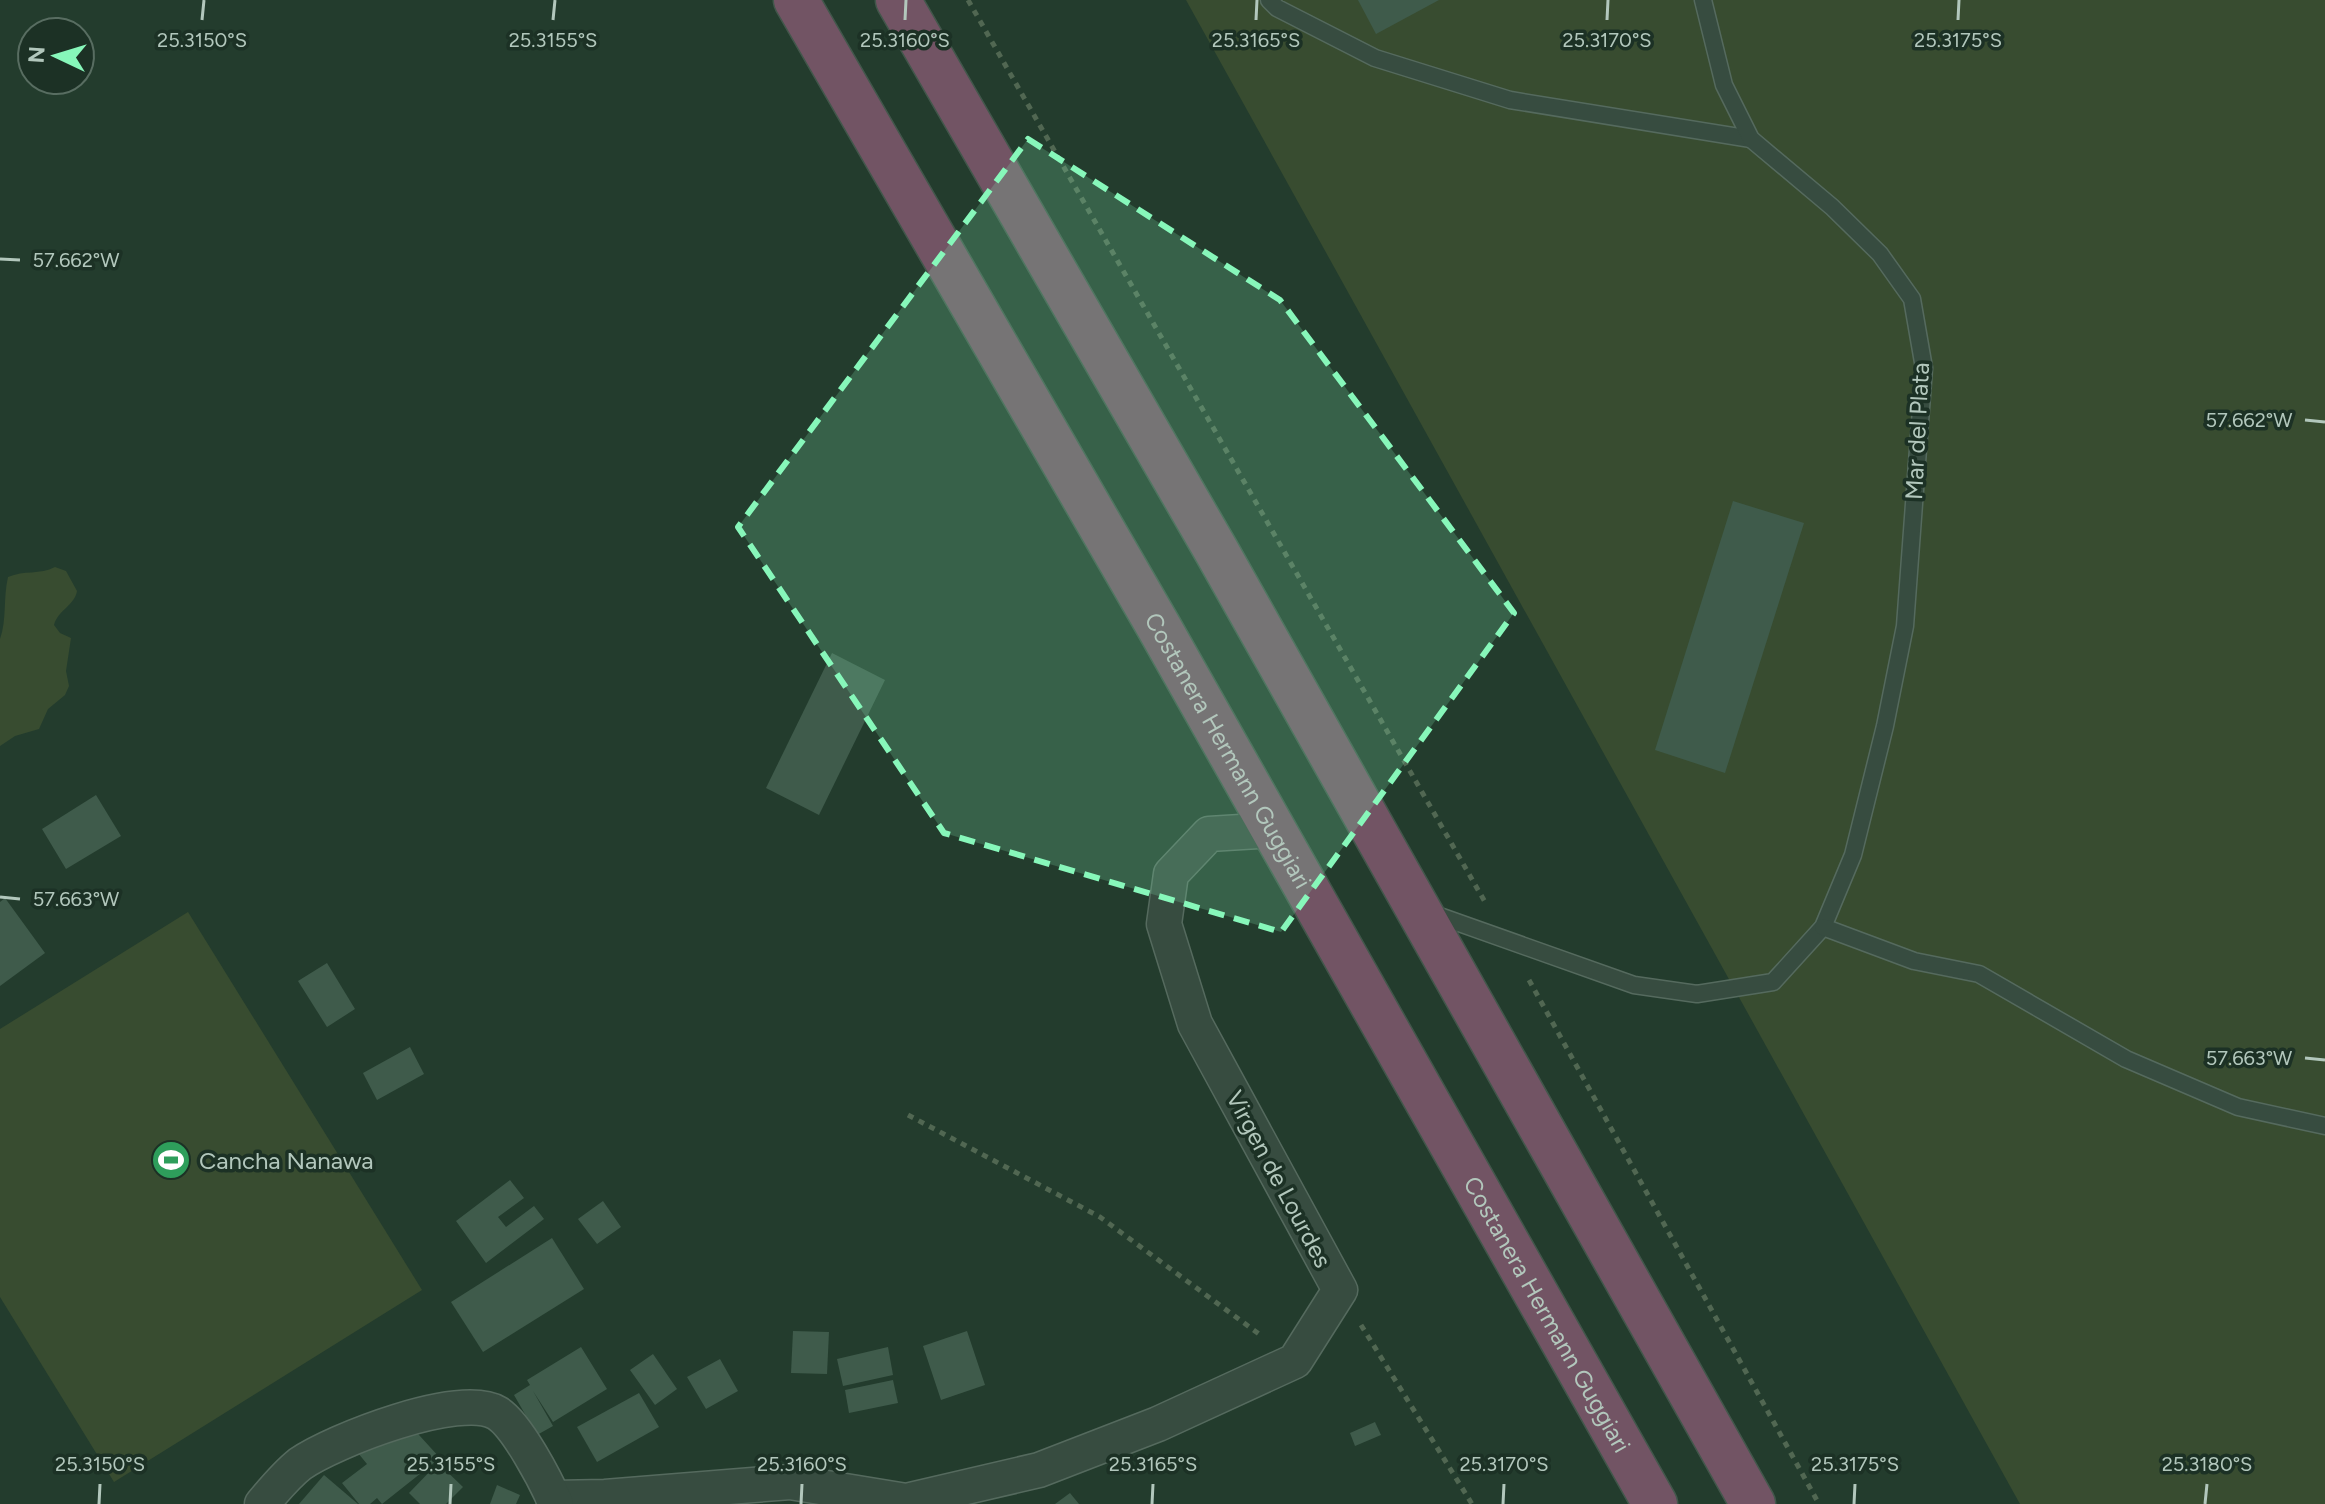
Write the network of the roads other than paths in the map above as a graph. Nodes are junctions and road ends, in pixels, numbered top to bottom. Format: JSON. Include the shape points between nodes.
{"nodes":[{"id":1,"x":796,"y":0,"type":"edge"},
{"id":2,"x":898,"y":0,"type":"edge"},
{"id":3,"x":1269,"y":0,"type":"edge"},
{"id":4,"x":1703,"y":0,"type":"edge"},
{"id":5,"x":1751,"y":139,"type":"junction"},
{"id":6,"x":1274,"y":830,"type":"junction"},
{"id":7,"x":1418,"y":908,"type":"junction"},
{"id":8,"x":1823,"y":927,"type":"junction"},
{"id":9,"x":2325,"y":1126,"type":"edge"},
{"id":10,"x":555,"y":1501,"type":"edge"},
{"id":11,"x":262,"y":1504,"type":"edge"},
{"id":12,"x":1655,"y":1504,"type":"edge"},
{"id":13,"x":1753,"y":1504,"type":"edge"}],
"edges":[{"from":1,"to":6,"type":"highway","name":"Costanera Hermann Guggiari"},
{"from":2,"to":7,"type":"highway"},
{"from":3,"to":5,"type":"lane","via":[[1375,58],[1498,97]]},
{"from":4,"to":5,"type":"lane","name":"Mar del Plata","via":[[1724,85]]},
{"from":5,"to":8,"type":"lane","name":"Mar del Plata","via":[[1880,254],[1912,299],[1924,368],[1905,626],[1853,855]]},
{"from":6,"to":10,"type":"street","name":"Virgen de Lourdes","via":[[1209,834],[1171,874],[1164,924],[1195,1024],[1340,1290],[1295,1361],[1158,1424],[1039,1470],[906,1501],[790,1482]]},
{"from":6,"to":12,"type":"highway","name":"Costanera Hermann Guggiari"},
{"from":7,"to":8,"type":"lane","name":"Mar del Plata","via":[[1634,985],[1697,994],[1773,982]]},
{"from":7,"to":13,"type":"highway"},
{"from":8,"to":9,"type":"lane","via":[[1914,961],[1979,974],[2126,1059],[2238,1107]]},
{"from":10,"to":11,"type":"street","via":[[511,1423],[493,1410],[445,1408],[407,1418],[302,1463]]}]}
